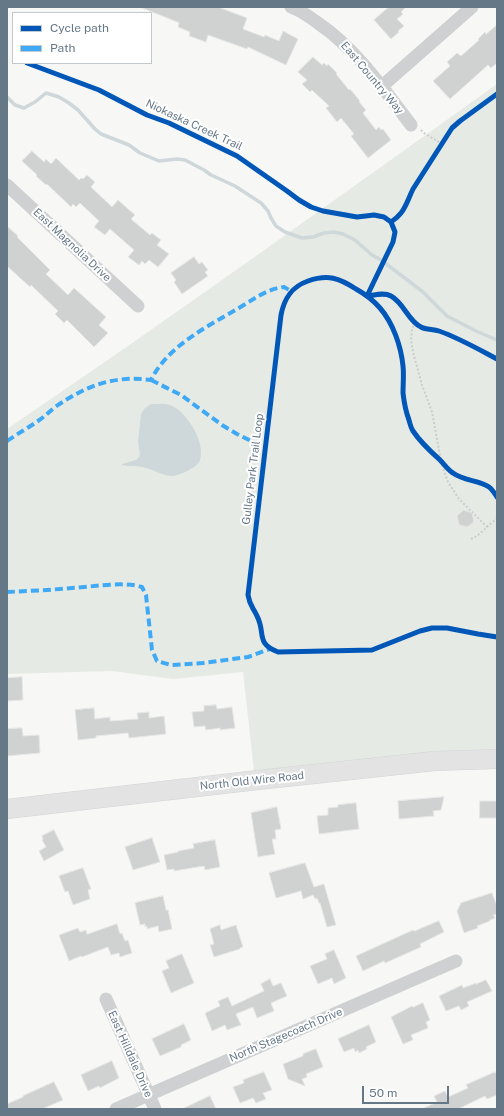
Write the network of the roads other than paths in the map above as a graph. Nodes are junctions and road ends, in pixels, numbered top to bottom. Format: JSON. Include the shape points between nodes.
{"nodes":[{"id":1,"x":291,"y":7,"type":"edge"},
{"id":2,"x":472,"y":7,"type":"edge"},
{"id":3,"x":381,"y":87,"type":"junction"},
{"id":4,"x":411,"y":125,"type":"road end"},
{"id":5,"x":7,"y":185,"type":"edge"},
{"id":6,"x":138,"y":306,"type":"dead end"},
{"id":7,"x":497,"y":759,"type":"edge"},
{"id":8,"x":7,"y":809,"type":"edge"},
{"id":9,"x":456,"y":962,"type":"dead end"},
{"id":10,"x":106,"y":999,"type":"dead end"},
{"id":11,"x":148,"y":1095,"type":"junction"},
{"id":12,"x":116,"y":1109,"type":"edge"},
{"id":13,"x":155,"y":1109,"type":"edge"}],
"edges":[{"from":1,"to":3,"type":"street","name":"East Country Way","via":[[309,16],[337,37]]},
{"from":2,"to":3,"type":"street"},
{"from":3,"to":4,"type":"street","name":"East Country Way"},
{"from":5,"to":6,"type":"street","name":"East Magnolia Drive"},
{"from":7,"to":8,"type":"street","name":"North Old Wire Road","via":[[435,761]]},
{"from":9,"to":11,"type":"street","name":"North Stagecoach Drive"},
{"from":10,"to":11,"type":"street","name":"East Hilldale Drive"},
{"from":11,"to":12,"type":"street","name":"North Stagecoach Drive"},
{"from":11,"to":13,"type":"street","name":"East Hilldale Drive"}]}
